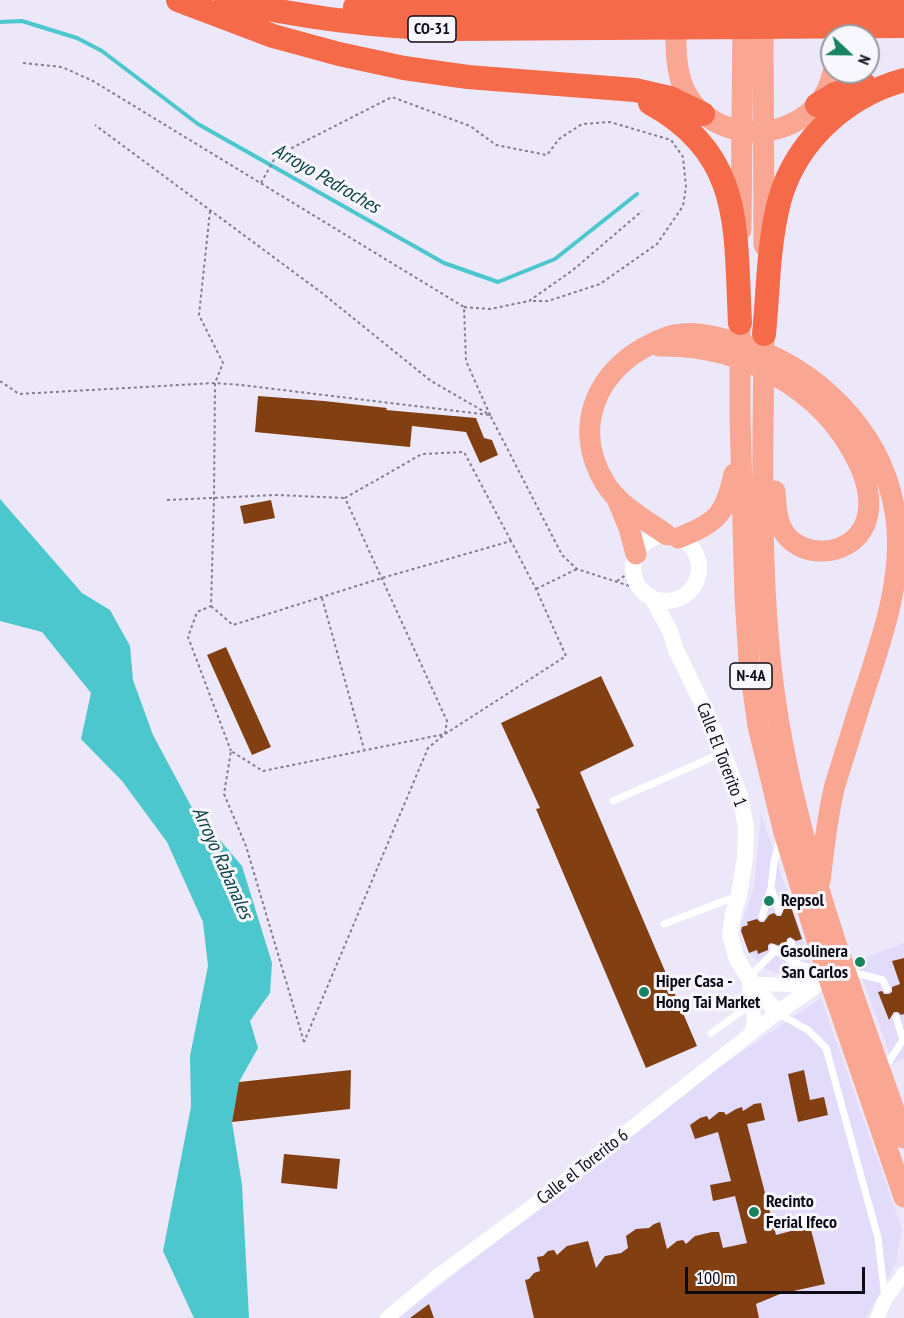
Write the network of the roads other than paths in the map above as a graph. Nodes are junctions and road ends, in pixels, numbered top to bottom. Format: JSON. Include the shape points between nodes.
{"nodes":[{"id":1,"x":178,"y":0,"type":"edge"},
{"id":2,"x":226,"y":0,"type":"edge"},
{"id":3,"x":305,"y":0,"type":"edge"},
{"id":4,"x":676,"y":0,"type":"edge"},
{"id":5,"x":743,"y":0,"type":"edge"},
{"id":6,"x":764,"y":0,"type":"edge"},
{"id":7,"x":836,"y":0,"type":"edge"},
{"id":8,"x":904,"y":6,"type":"edge"},
{"id":9,"x":870,"y":16,"type":"junction"},
{"id":10,"x":641,"y":18,"type":"junction"},
{"id":11,"x":836,"y":24,"type":"edge"},
{"id":12,"x":904,"y":26,"type":"edge"},
{"id":13,"x":904,"y":79,"type":"edge"},
{"id":14,"x":828,"y":84,"type":"edge"},
{"id":15,"x":618,"y":88,"type":"junction"},
{"id":16,"x":810,"y":111,"type":"junction"},
{"id":17,"x":703,"y":114,"type":"junction"},
{"id":18,"x":743,"y":131,"type":"junction"},
{"id":19,"x":764,"y":131,"type":"junction"},
{"id":20,"x":764,"y":213,"type":"junction"},
{"id":21,"x":740,"y":323,"type":"junction"},
{"id":22,"x":764,"y":334,"type":"junction"},
{"id":23,"x":806,"y":385,"type":"junction"},
{"id":24,"x":740,"y":447,"type":"junction"},
{"id":25,"x":763,"y":453,"type":"junction"},
{"id":26,"x":615,"y":496,"type":"junction"},
{"id":27,"x":673,"y":537,"type":"junction"},
{"id":28,"x":635,"y":562,"type":"junction"},
{"id":29,"x":647,"y":594,"type":"junction"},
{"id":30,"x":676,"y":599,"type":"junction"},
{"id":31,"x":670,"y":631,"type":"junction"},
{"id":32,"x":722,"y":753,"type":"junction"},
{"id":33,"x":613,"y":801,"type":"dead end"},
{"id":34,"x":783,"y":829,"type":"junction"},
{"id":35,"x":820,"y":887,"type":"junction"},
{"id":36,"x":771,"y":888,"type":"junction"},
{"id":37,"x":740,"y":895,"type":"junction"},
{"id":38,"x":779,"y":911,"type":"dead end"},
{"id":39,"x":762,"y":917,"type":"dead end"},
{"id":40,"x":664,"y":924,"type":"dead end"},
{"id":41,"x":790,"y":942,"type":"dead end"},
{"id":42,"x":798,"y":965,"type":"junction"},
{"id":43,"x":830,"y":975,"type":"junction"},
{"id":44,"x":752,"y":981,"type":"junction"},
{"id":45,"x":887,"y":989,"type":"dead end"},
{"id":46,"x":750,"y":1005,"type":"junction"},
{"id":47,"x":777,"y":1013,"type":"junction"},
{"id":48,"x":896,"y":1017,"type":"dead end"},
{"id":49,"x":711,"y":1033,"type":"dead end"},
{"id":50,"x":752,"y":1033,"type":"junction"},
{"id":51,"x":881,"y":1074,"type":"junction"},
{"id":52,"x":904,"y":1138,"type":"edge"},
{"id":53,"x":904,"y":1197,"type":"edge"},
{"id":54,"x":904,"y":1273,"type":"edge"},
{"id":55,"x":885,"y":1300,"type":"junction"},
{"id":56,"x":387,"y":1318,"type":"edge"},
{"id":57,"x":877,"y":1318,"type":"edge"}],
"edges":[{"from":1,"to":15,"type":"highway","via":[[273,36],[382,64],[468,77]]},
{"from":2,"to":10,"type":"highway","number":"CO-31","via":[[298,16],[394,28],[475,29]]},
{"from":3,"to":10,"type":"highway","number":"CO-31","via":[[374,9]]},
{"from":4,"to":17,"type":"main road","via":[[678,68],[685,90]]},
{"from":5,"to":18,"type":"main road"},
{"from":6,"to":19,"type":"main road"},
{"from":7,"to":11,"type":"main road"},
{"from":8,"to":9,"type":"highway","number":"CO-31"},
{"from":9,"to":10,"type":"highway","number":"CO-31"},
{"from":9,"to":12,"type":"highway","number":"CO-31"},
{"from":13,"to":16,"type":"highway","via":[[856,86]]},
{"from":13,"to":22,"type":"highway","via":[[849,105],[819,131],[799,156],[777,209]]},
{"from":14,"to":16,"type":"main road"},
{"from":15,"to":17,"type":"highway","via":[[663,96]]},
{"from":15,"to":21,"type":"highway","via":[[678,121],[704,146],[720,171],[734,220]]},
{"from":16,"to":19,"type":"main road","via":[[778,129]]},
{"from":16,"to":20,"type":"main road","via":[[786,136],[776,154]]},
{"from":17,"to":18,"type":"main road","via":[[720,125]]},
{"from":18,"to":19,"type":"main road"},
{"from":18,"to":21,"type":"main road","number":"N-4A"},
{"from":19,"to":20,"type":"main road","number":"N-4A"},
{"from":20,"to":22,"type":"main road","number":"N-4A"},
{"from":21,"to":24,"type":"main road","number":"N-4A"},
{"from":22,"to":25,"type":"main road","number":"N-4A"},
{"from":23,"to":25,"type":"main road","via":[[841,431],[860,465],[869,497],[865,524],[859,534],[840,549],[822,552],[794,543],[781,527]]},
{"from":23,"to":26,"type":"main road","via":[[781,360],[749,346],[705,335],[639,350],[620,364],[601,387],[590,420],[596,465]]},
{"from":23,"to":35,"type":"main road","via":[[833,396],[866,437],[885,476],[896,518],[897,540],[897,562],[881,642],[834,789]]},
{"from":24,"to":27,"type":"main road","via":[[723,510],[712,521]]},
{"from":24,"to":34,"type":"main road","number":"N-4A","via":[[749,661],[758,726]]},
{"from":25,"to":35,"type":"main road","number":"N-4A","via":[[769,645],[795,805]]},
{"from":26,"to":27,"type":"main road"},
{"from":26,"to":28,"type":"main road","via":[[629,528]]},
{"from":27,"to":28,"type":"street","via":[[649,540]]},
{"from":27,"to":30,"type":"street","via":[[694,550],[699,569],[692,588]]},
{"from":28,"to":29,"type":"street","via":[[636,581]]},
{"from":29,"to":30,"type":"street","via":[[660,600]]},
{"from":29,"to":31,"type":"street","name":"Calle El Torerito 1"},
{"from":30,"to":31,"type":"street"},
{"from":31,"to":32,"type":"street","name":"Calle El Torerito 1"},
{"from":32,"to":33,"type":"lane"},
{"from":32,"to":37,"type":"street","name":"Calle El Torerito 1","via":[[740,796],[746,827]]},
{"from":34,"to":36,"type":"lane"},
{"from":34,"to":43,"type":"main road","number":"N-4A"},
{"from":35,"to":43,"type":"main road","number":"N-4A"},
{"from":36,"to":38,"type":"lane"},
{"from":36,"to":39,"type":"lane"},
{"from":37,"to":40,"type":"lane"},
{"from":37,"to":44,"type":"street","name":"Calle El Torerito 1","via":[[730,935],[736,957]]},
{"from":41,"to":42,"type":"lane"},
{"from":42,"to":43,"type":"lane"},
{"from":42,"to":44,"type":"lane","via":[[775,949]]},
{"from":43,"to":44,"type":"street","via":[[794,985]]},
{"from":43,"to":45,"type":"lane","via":[[883,980]]},
{"from":43,"to":47,"type":"street"},
{"from":43,"to":51,"type":"main road","number":"N-4A"},
{"from":43,"to":53,"type":"main road","number":"N-4A"},
{"from":44,"to":46,"type":"street"},
{"from":44,"to":47,"type":"street","name":"Calle El Torerito 1"},
{"from":46,"to":49,"type":"lane"},
{"from":46,"to":50,"type":"street","via":[[754,1016]]},
{"from":47,"to":50,"type":"street","name":"Calle el Torerito 6"},
{"from":47,"to":55,"type":"lane","via":[[808,1030],[826,1048],[878,1238]]},
{"from":48,"to":51,"type":"lane","via":[[903,1040]]},
{"from":50,"to":56,"type":"street","name":"Calle el Torerito 6"},
{"from":51,"to":52,"type":"main road","number":"N-4A"},
{"from":54,"to":55,"type":"street"},
{"from":55,"to":57,"type":"street"}]}
